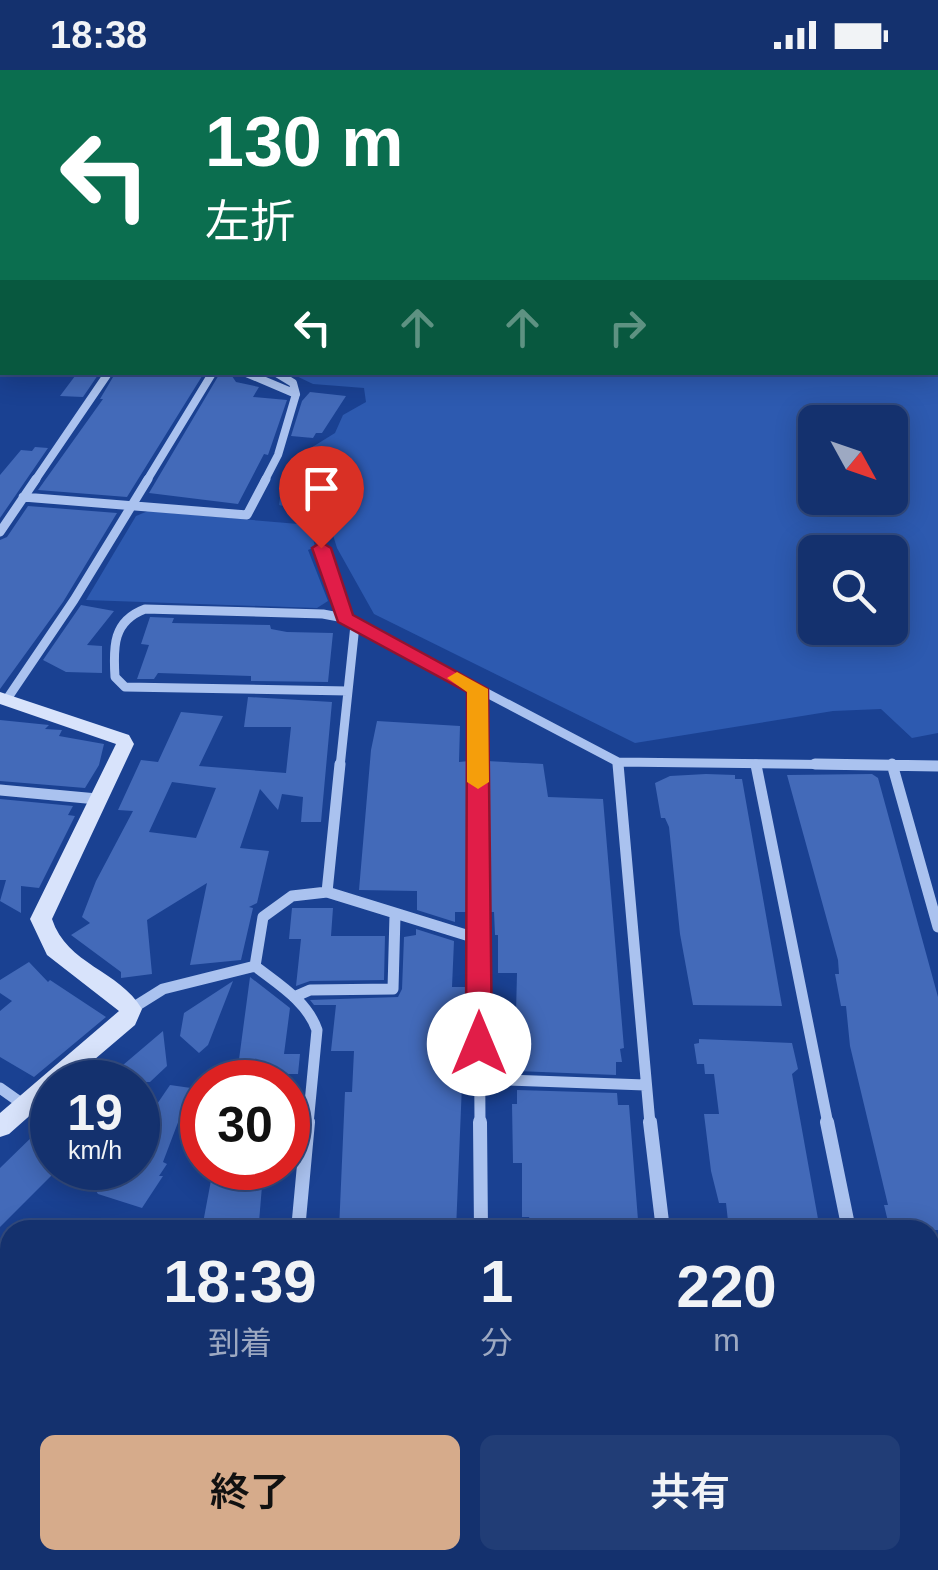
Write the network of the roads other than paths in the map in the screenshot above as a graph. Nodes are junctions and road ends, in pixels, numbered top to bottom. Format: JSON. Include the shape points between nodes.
{"nodes":[{"id":1,"x":107,"y":375,"type":"edge"},
{"id":2,"x":210,"y":375,"type":"edge"},
{"id":3,"x":251,"y":375,"type":"edge"},
{"id":4,"x":280,"y":375,"type":"edge"},
{"id":5,"x":296,"y":394,"type":"junction"},
{"id":6,"x":24,"y":498,"type":"junction"},
{"id":7,"x":129,"y":505,"type":"junction"},
{"id":8,"x":0,"y":532,"type":"edge"},
{"id":9,"x":321,"y":548,"type":"dead end"},
{"id":10,"x":350,"y":622,"type":"junction"},
{"id":11,"x":478,"y":689,"type":"junction"},
{"id":12,"x":348,"y":690,"type":"junction"},
{"id":13,"x":4,"y":698,"type":"edge"},
{"id":14,"x":618,"y":762,"type":"junction"},
{"id":15,"x":892,"y":764,"type":"junction"},
{"id":16,"x":756,"y":765,"type":"junction"},
{"id":17,"x":938,"y":766,"type":"edge"},
{"id":18,"x":0,"y":790,"type":"edge"},
{"id":19,"x":98,"y":800,"type":"junction"},
{"id":20,"x":326,"y":892,"type":"junction"},
{"id":21,"x":395,"y":915,"type":"junction"},
{"id":22,"x":938,"y":927,"type":"edge"},
{"id":23,"x":479,"y":939,"type":"junction"},
{"id":24,"x":255,"y":966,"type":"junction"},
{"id":25,"x":294,"y":997,"type":"junction"},
{"id":26,"x":131,"y":1010,"type":"junction"},
{"id":27,"x":479,"y":1079,"type":"junction"},
{"id":28,"x":645,"y":1085,"type":"junction"},
{"id":29,"x":0,"y":1088,"type":"edge"},
{"id":30,"x":25,"y":1106,"type":"junction"},
{"id":31,"x":0,"y":1127,"type":"edge"},
{"id":32,"x":299,"y":1220,"type":"edge"},
{"id":33,"x":481,"y":1220,"type":"edge"},
{"id":34,"x":661,"y":1220,"type":"edge"},
{"id":35,"x":847,"y":1220,"type":"edge"}],
"edges":[{"from":1,"to":6,"type":"street"},
{"from":2,"to":7,"type":"street"},
{"from":3,"to":5,"type":"street"},
{"from":4,"to":5,"type":"street"},
{"from":5,"to":7,"type":"street","via":[[278,455],[247,516]]},
{"from":6,"to":7,"type":"street"},
{"from":6,"to":8,"type":"street"},
{"from":7,"to":13,"type":"street","via":[[74,600]]},
{"from":9,"to":10,"type":"street"},
{"from":10,"to":11,"type":"street"},
{"from":10,"to":12,"type":"street"},
{"from":10,"to":12,"type":"street","via":[[305,613],[145,608],[118,625],[113,640],[115,677],[125,687]]},
{"from":11,"to":14,"type":"street"},
{"from":11,"to":23,"type":"street"},
{"from":12,"to":20,"type":"street"},
{"from":13,"to":19,"type":"street","via":[[122,739]]},
{"from":14,"to":16,"type":"street"},
{"from":14,"to":28,"type":"street"},
{"from":15,"to":16,"type":"street"},
{"from":15,"to":17,"type":"street"},
{"from":15,"to":22,"type":"street"},
{"from":16,"to":35,"type":"street"},
{"from":18,"to":19,"type":"street"},
{"from":19,"to":26,"type":"street","via":[[42,919],[44,937]]},
{"from":20,"to":21,"type":"street"},
{"from":20,"to":24,"type":"street","via":[[292,896],[263,917]]},
{"from":21,"to":23,"type":"street"},
{"from":21,"to":25,"type":"street","via":[[393,990],[310,990]]},
{"from":23,"to":27,"type":"street"},
{"from":24,"to":25,"type":"street"},
{"from":24,"to":26,"type":"street","via":[[163,989]]},
{"from":25,"to":32,"type":"street","via":[[317,1030]]},
{"from":26,"to":30,"type":"street"},
{"from":27,"to":28,"type":"street"},
{"from":27,"to":33,"type":"street"},
{"from":28,"to":34,"type":"street"},
{"from":29,"to":30,"type":"street"},
{"from":30,"to":31,"type":"street"}]}
